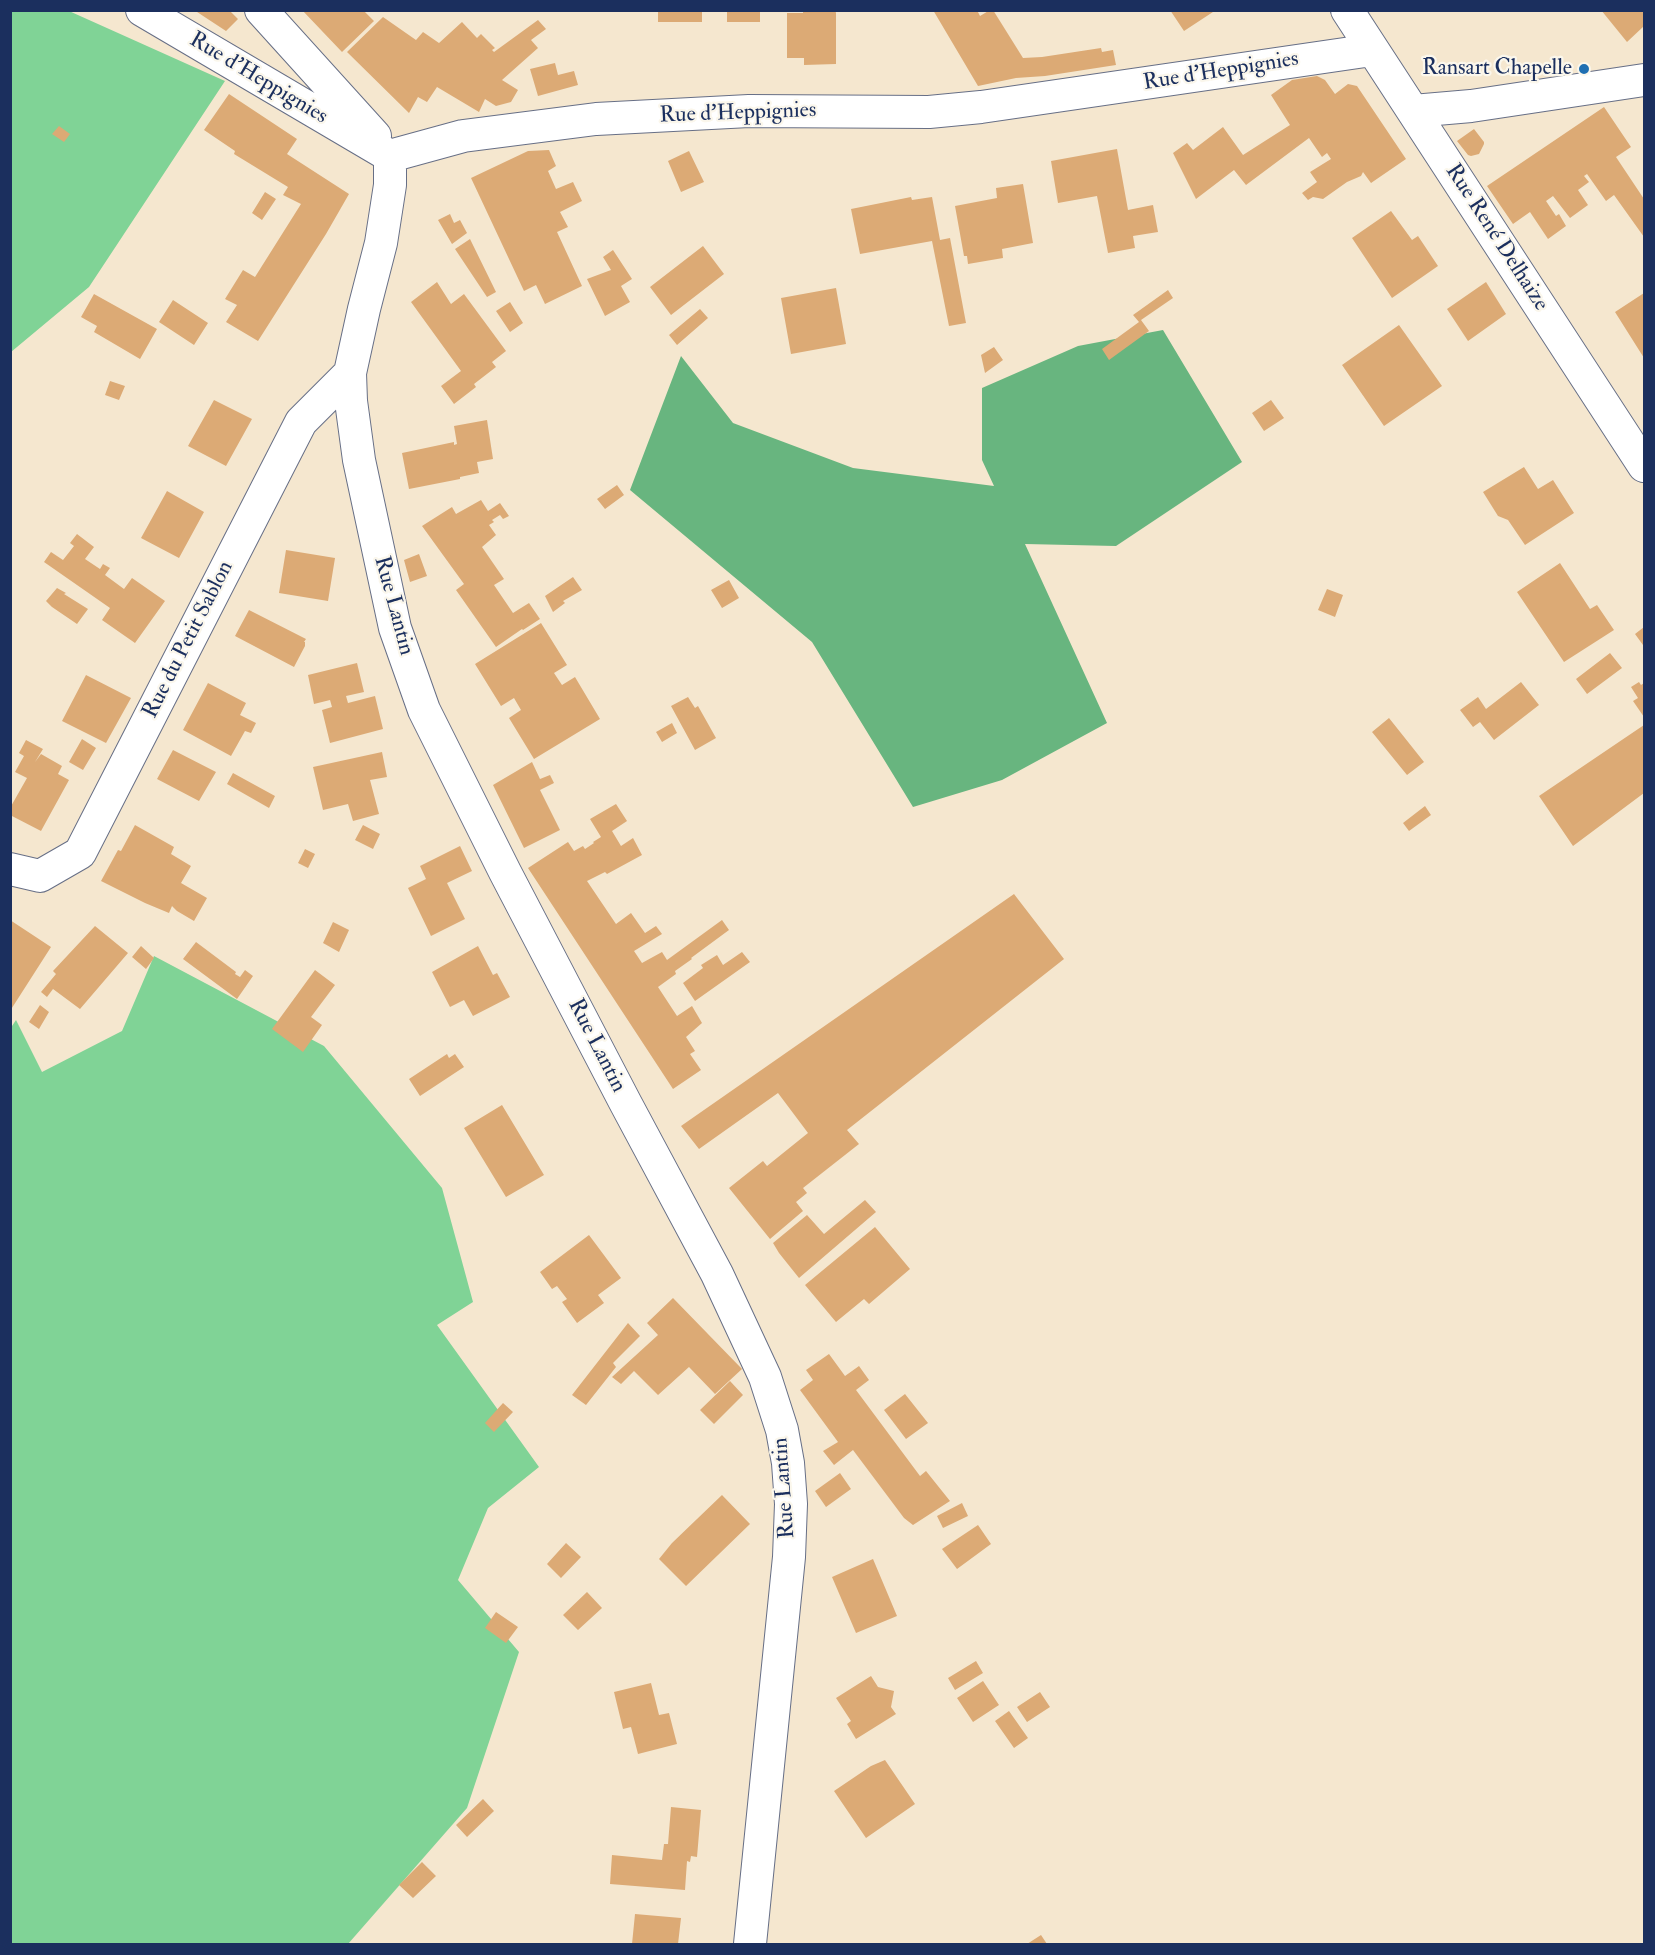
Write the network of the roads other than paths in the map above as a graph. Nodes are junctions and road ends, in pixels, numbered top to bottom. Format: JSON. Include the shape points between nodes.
{"nodes":[{"id":1,"x":142,"y":10,"type":"edge"},
{"id":2,"x":261,"y":10,"type":"edge"},
{"id":3,"x":1347,"y":10,"type":"edge"},
{"id":4,"x":1372,"y":50,"type":"junction"},
{"id":5,"x":1644,"y":80,"type":"edge"},
{"id":6,"x":1413,"y":111,"type":"junction"},
{"id":7,"x":390,"y":156,"type":"junction"},
{"id":8,"x":350,"y":373,"type":"junction"},
{"id":9,"x":1644,"y":466,"type":"edge"},
{"id":10,"x":10,"y":869,"type":"edge"},
{"id":11,"x":750,"y":1944,"type":"edge"}],
"edges":[{"from":1,"to":7,"type":"street","name":"Rue d'Heppignies"},
{"from":2,"to":7,"type":"street"},
{"from":3,"to":4,"type":"street","name":"Rue René Delhaize"},
{"from":4,"to":6,"type":"street","name":"Rue René Delhaize"},
{"from":4,"to":7,"type":"street","name":"Rue d'Heppignies","via":[[981,107],[929,112],[749,111],[596,119],[463,136]]},
{"from":5,"to":6,"type":"street"},
{"from":6,"to":9,"type":"street","name":"Rue René Delhaize"},
{"from":7,"to":8,"type":"street","name":"Rue Lantin","via":[[381,243]]},
{"from":8,"to":10,"type":"street","name":"Rue du Petit Sablon","via":[[301,422],[80,853],[40,876]]},
{"from":8,"to":11,"type":"street","name":"Rue Lantin","via":[[359,460],[395,628],[424,710],[717,1274],[765,1377],[782,1430],[791,1504],[789,1557]]}]}
